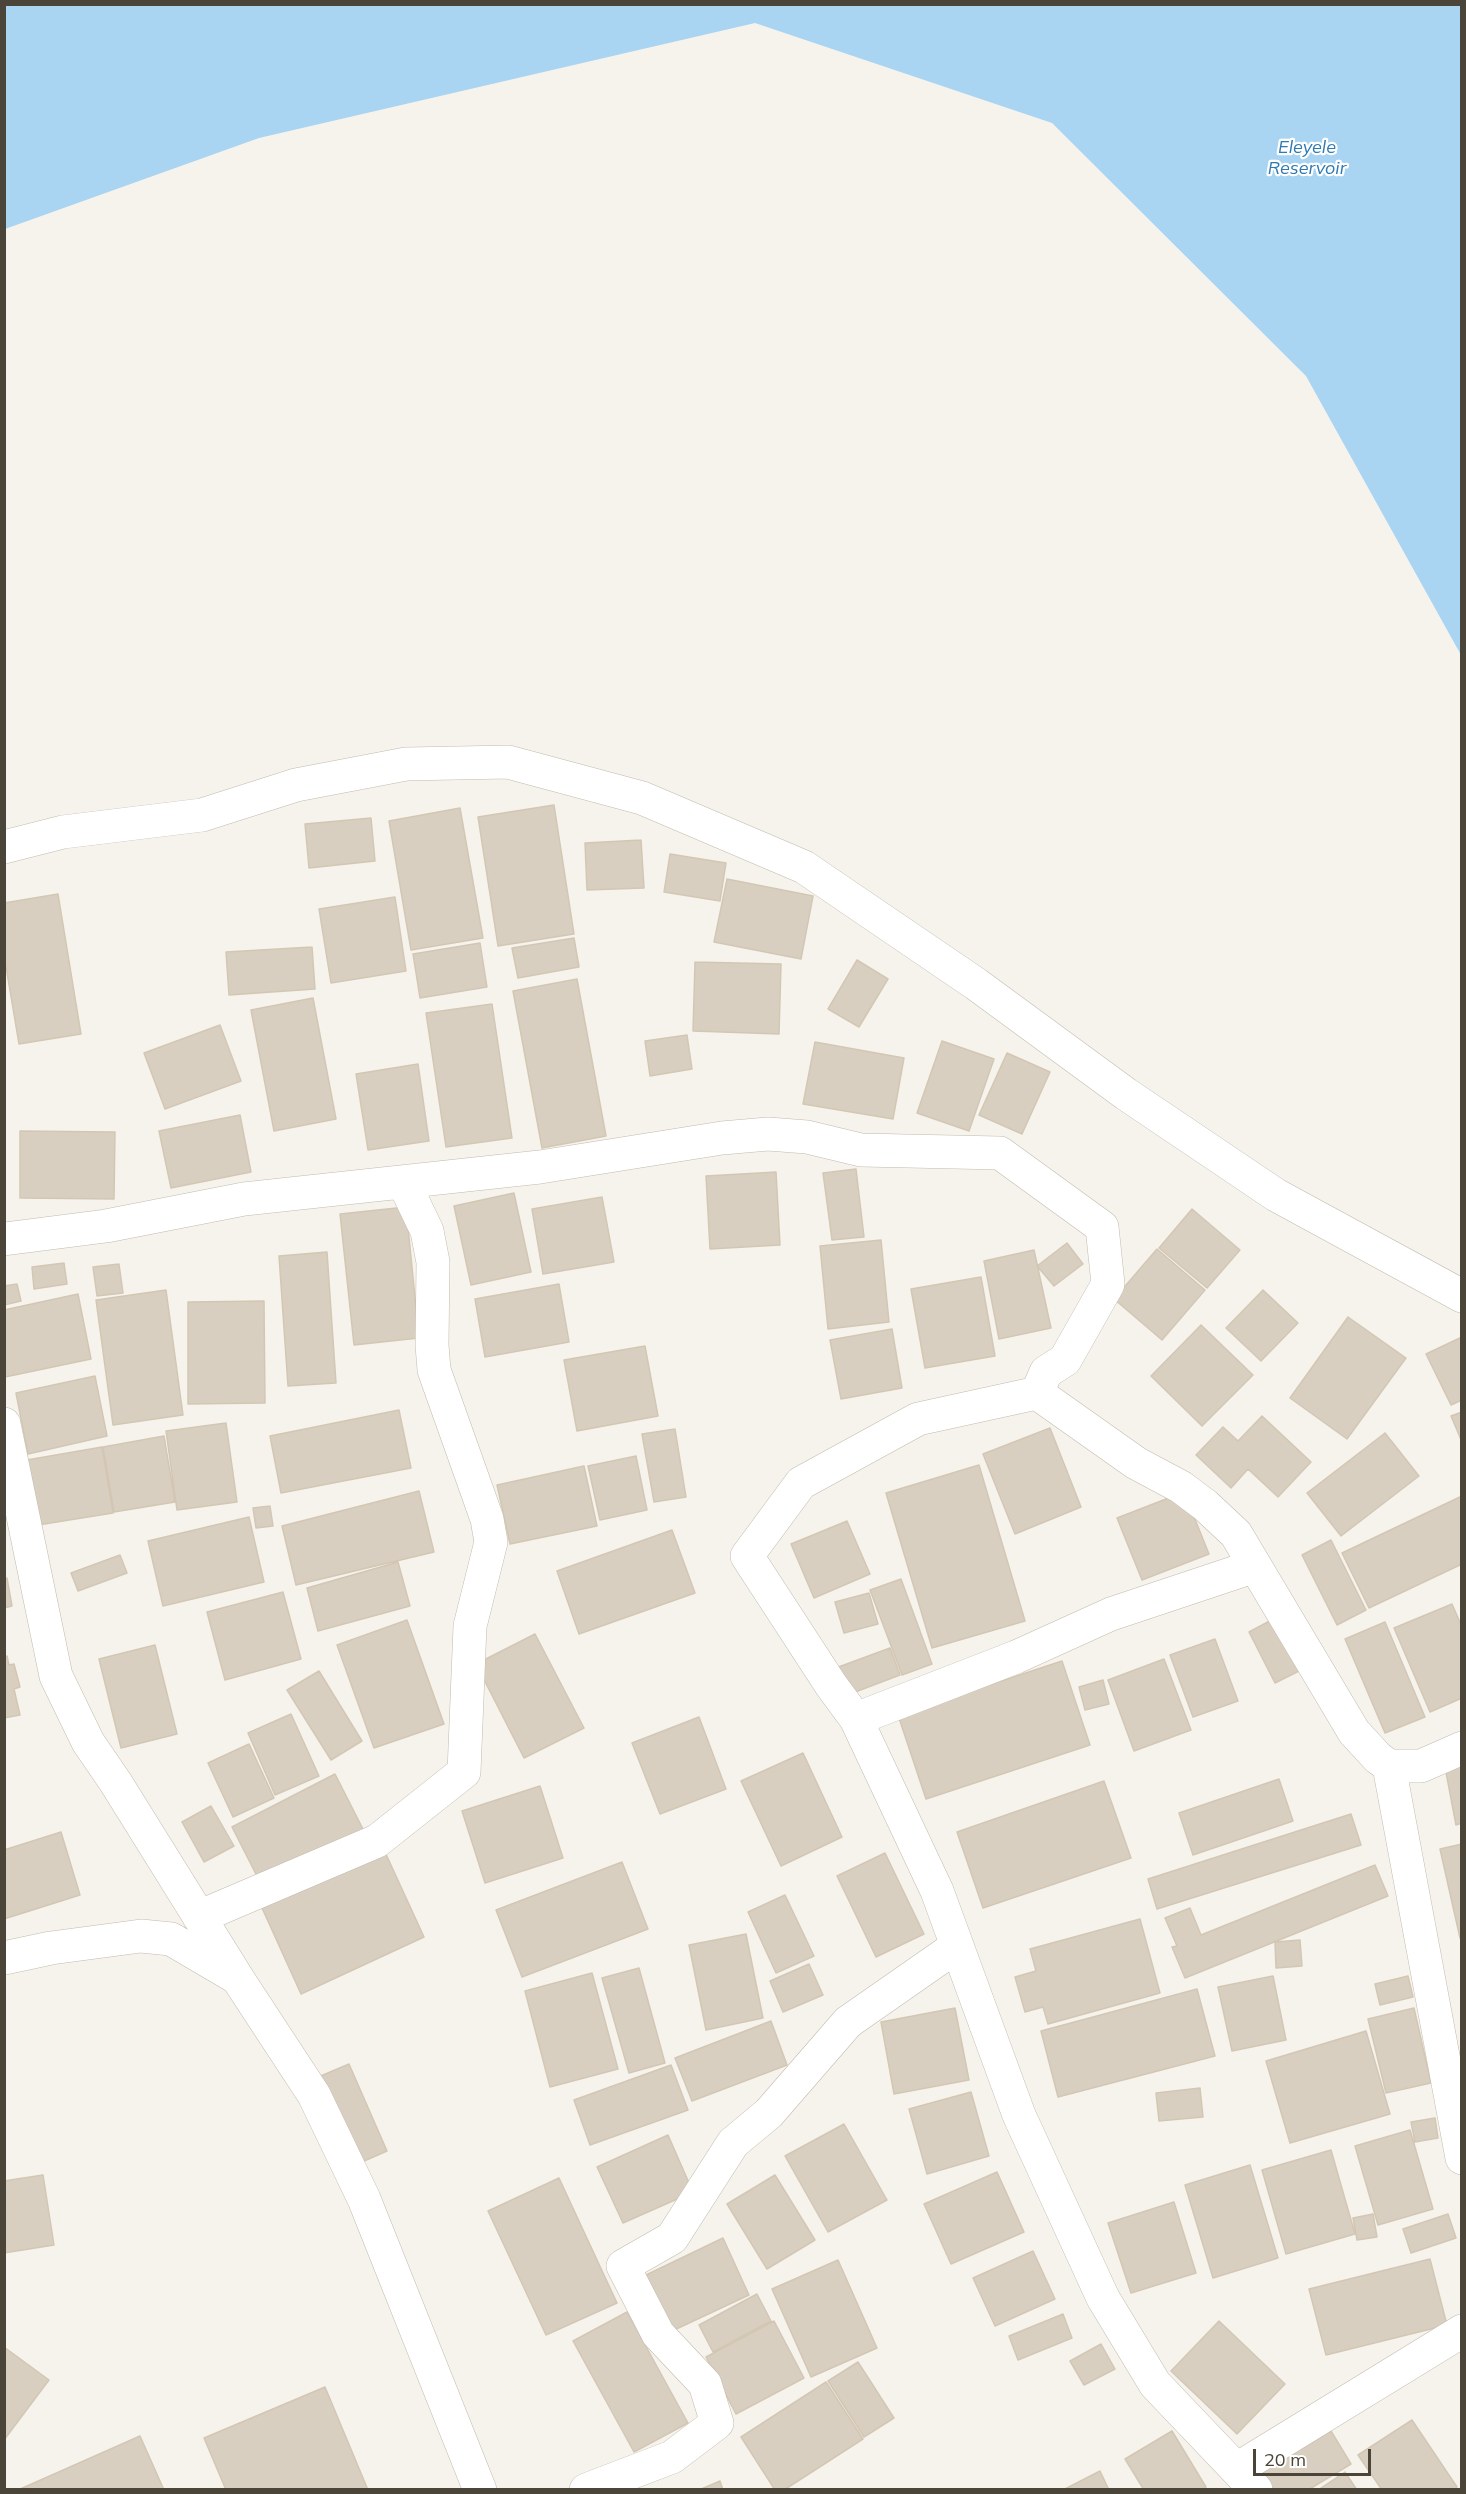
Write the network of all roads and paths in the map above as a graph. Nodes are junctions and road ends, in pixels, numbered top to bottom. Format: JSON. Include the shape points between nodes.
{"nodes":[{"id":1,"x":4,"y":848,"type":"edge"},
{"id":2,"x":404,"y":1182,"type":"junction"},
{"id":3,"x":4,"y":1239,"type":"edge"},
{"id":4,"x":1461,"y":1296,"type":"edge"},
{"id":5,"x":1037,"y":1393,"type":"junction"},
{"id":6,"x":4,"y":1425,"type":"edge"},
{"id":7,"x":1255,"y":1566,"type":"junction"},
{"id":8,"x":856,"y":1719,"type":"junction"},
{"id":9,"x":1461,"y":1748,"type":"edge"},
{"id":10,"x":1389,"y":1766,"type":"junction"},
{"id":11,"x":199,"y":1917,"type":"junction"},
{"id":12,"x":957,"y":1946,"type":"junction"},
{"id":13,"x":4,"y":1958,"type":"edge"},
{"id":14,"x":238,"y":1979,"type":"junction"},
{"id":15,"x":1461,"y":2158,"type":"edge"},
{"id":16,"x":1461,"y":2331,"type":"edge"},
{"id":17,"x":1247,"y":2479,"type":"edge"},
{"id":18,"x":480,"y":2490,"type":"edge"},
{"id":19,"x":586,"y":2490,"type":"edge"}],
"edges":[{"from":1,"to":4,"type":"street","via":[[63,832],[202,815],[296,785],[406,764],[508,762],[642,798],[804,867],[1276,1195]]},
{"from":2,"to":3,"type":"street","via":[[244,1199],[106,1226]]},
{"from":2,"to":5,"type":"street","via":[[768,1134],[807,1137],[861,1150],[1000,1153],[1102,1227],[1108,1284],[1065,1360],[1046,1372]]},
{"from":2,"to":11,"type":"street","via":[[427,1232],[433,1262],[434,1370],[487,1519],[491,1542],[470,1626],[464,1772],[377,1841]]},
{"from":5,"to":7,"type":"street","via":[[1136,1463],[1205,1505],[1236,1534]]},
{"from":5,"to":8,"type":"street","via":[[918,1419],[801,1483],[747,1556]]},
{"from":6,"to":11,"type":"street","via":[[56,1676],[88,1742]]},
{"from":7,"to":8,"type":"street","via":[[1112,1614],[1016,1657]]},
{"from":7,"to":10,"type":"street","via":[[1354,1732]]},
{"from":8,"to":12,"type":"street","via":[[937,1892]]},
{"from":9,"to":10,"type":"street","via":[[1421,1766]]},
{"from":10,"to":15,"type":"street"},
{"from":11,"to":14,"type":"street"},
{"from":12,"to":17,"type":"street","via":[[1019,2115],[1103,2298],[1155,2384]]},
{"from":12,"to":19,"type":"street","via":[[848,2022],[769,2113],[733,2143],[672,2238],[623,2266],[658,2334],[705,2384],[717,2423],[672,2457]]},
{"from":13,"to":14,"type":"street","via":[[141,1936],[171,1939]]},
{"from":14,"to":18,"type":"street","via":[[314,2095],[339,2144],[391,2263]]},
{"from":16,"to":17,"type":"street"}]}
